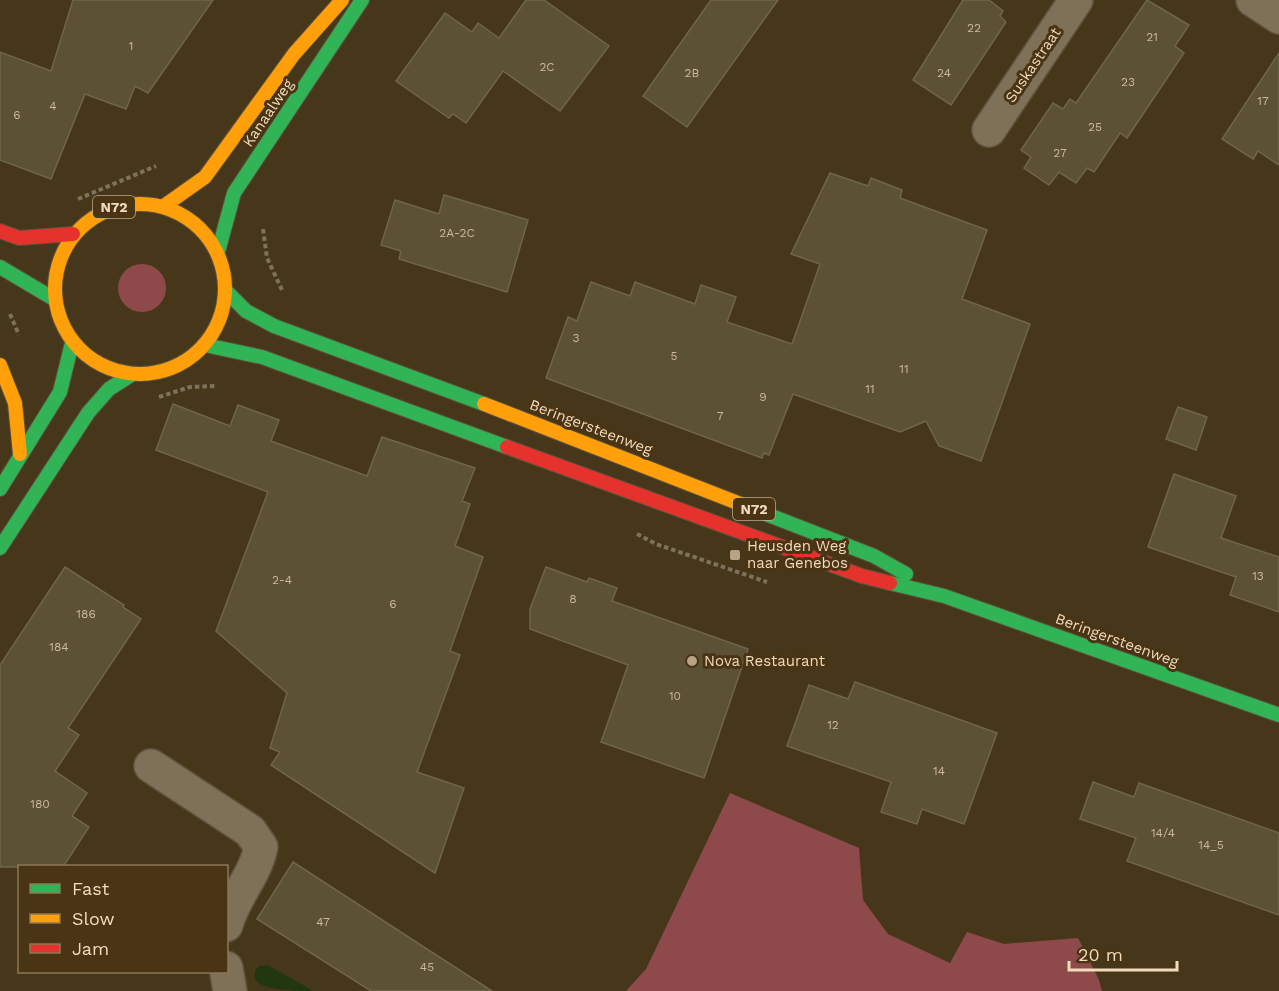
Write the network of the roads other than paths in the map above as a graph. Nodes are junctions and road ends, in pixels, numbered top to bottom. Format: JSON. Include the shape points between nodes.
{"nodes":[{"id":1,"x":342,"y":0,"type":"edge"},
{"id":2,"x":362,"y":0,"type":"edge"},
{"id":3,"x":1076,"y":0,"type":"edge"},
{"id":4,"x":1253,"y":0,"type":"edge"},
{"id":5,"x":1279,"y":17,"type":"edge"},
{"id":6,"x":989,"y":130,"type":"dead end"},
{"id":7,"x":164,"y":206,"type":"junction"},
{"id":8,"x":0,"y":231,"type":"edge"},
{"id":9,"x":73,"y":234,"type":"junction"},
{"id":10,"x":218,"y":252,"type":"junction"},
{"id":11,"x":0,"y":267,"type":"edge"},
{"id":12,"x":226,"y":291,"type":"junction"},
{"id":13,"x":54,"y":299,"type":"junction"},
{"id":14,"x":72,"y":343,"type":"junction"},
{"id":15,"x":206,"y":345,"type":"junction"},
{"id":16,"x":0,"y":366,"type":"edge"},
{"id":17,"x":131,"y":375,"type":"junction"},
{"id":18,"x":20,"y":454,"type":"junction"},
{"id":19,"x":0,"y":489,"type":"edge"},
{"id":20,"x":0,"y":548,"type":"edge"},
{"id":21,"x":944,"y":596,"type":"junction"},
{"id":22,"x":1279,"y":715,"type":"edge"},
{"id":23,"x":151,"y":766,"type":"dead end"},
{"id":24,"x":228,"y":918,"type":"edge"},
{"id":25,"x":227,"y":973,"type":"edge"},
{"id":26,"x":230,"y":991,"type":"edge"}],
"edges":[{"from":1,"to":7,"type":"main road","name":"Kanaalweg","via":[[294,54],[205,177]]},
{"from":2,"to":10,"type":"main road","name":"Kanaalweg","via":[[234,193]]},
{"from":3,"to":6,"type":"street","name":"Suskastraat"},
{"from":4,"to":5,"type":"street"},
{"from":7,"to":9,"type":"main road","number":"N72","via":[[139,203],[114,207],[91,217]]},
{"from":7,"to":10,"type":"main road","number":"N72","via":[[196,224]]},
{"from":8,"to":9,"type":"main road","via":[[19,238]]},
{"from":9,"to":13,"type":"main road","number":"N72","via":[[57,265]]},
{"from":10,"to":12,"type":"main road","number":"N72"},
{"from":11,"to":13,"type":"main road"},
{"from":12,"to":15,"type":"main road","number":"N72","via":[[220,319]]},
{"from":12,"to":21,"type":"main road","name":"Beringersteenweg","number":"N72","via":[[246,311],[274,326],[560,432],[874,556]]},
{"from":13,"to":14,"type":"main road","number":"N72","via":[[60,322]]},
{"from":14,"to":17,"type":"main road","number":"N72","via":[[98,365]]},
{"from":14,"to":18,"type":"main road","via":[[60,392]]},
{"from":15,"to":17,"type":"main road","number":"N72","via":[[184,363],[158,373]]},
{"from":15,"to":21,"type":"main road","name":"Beringersteenweg","number":"N72","via":[[262,357],[862,576]]},
{"from":16,"to":18,"type":"main road","via":[[15,403]]},
{"from":17,"to":20,"type":"main road","via":[[109,389],[88,413]]},
{"from":18,"to":19,"type":"main road"},
{"from":21,"to":22,"type":"main road","name":"Beringersteenweg","number":"N72"},
{"from":23,"to":24,"type":"street","via":[[250,831],[261,847],[256,867]]},
{"from":25,"to":26,"type":"street"}]}
